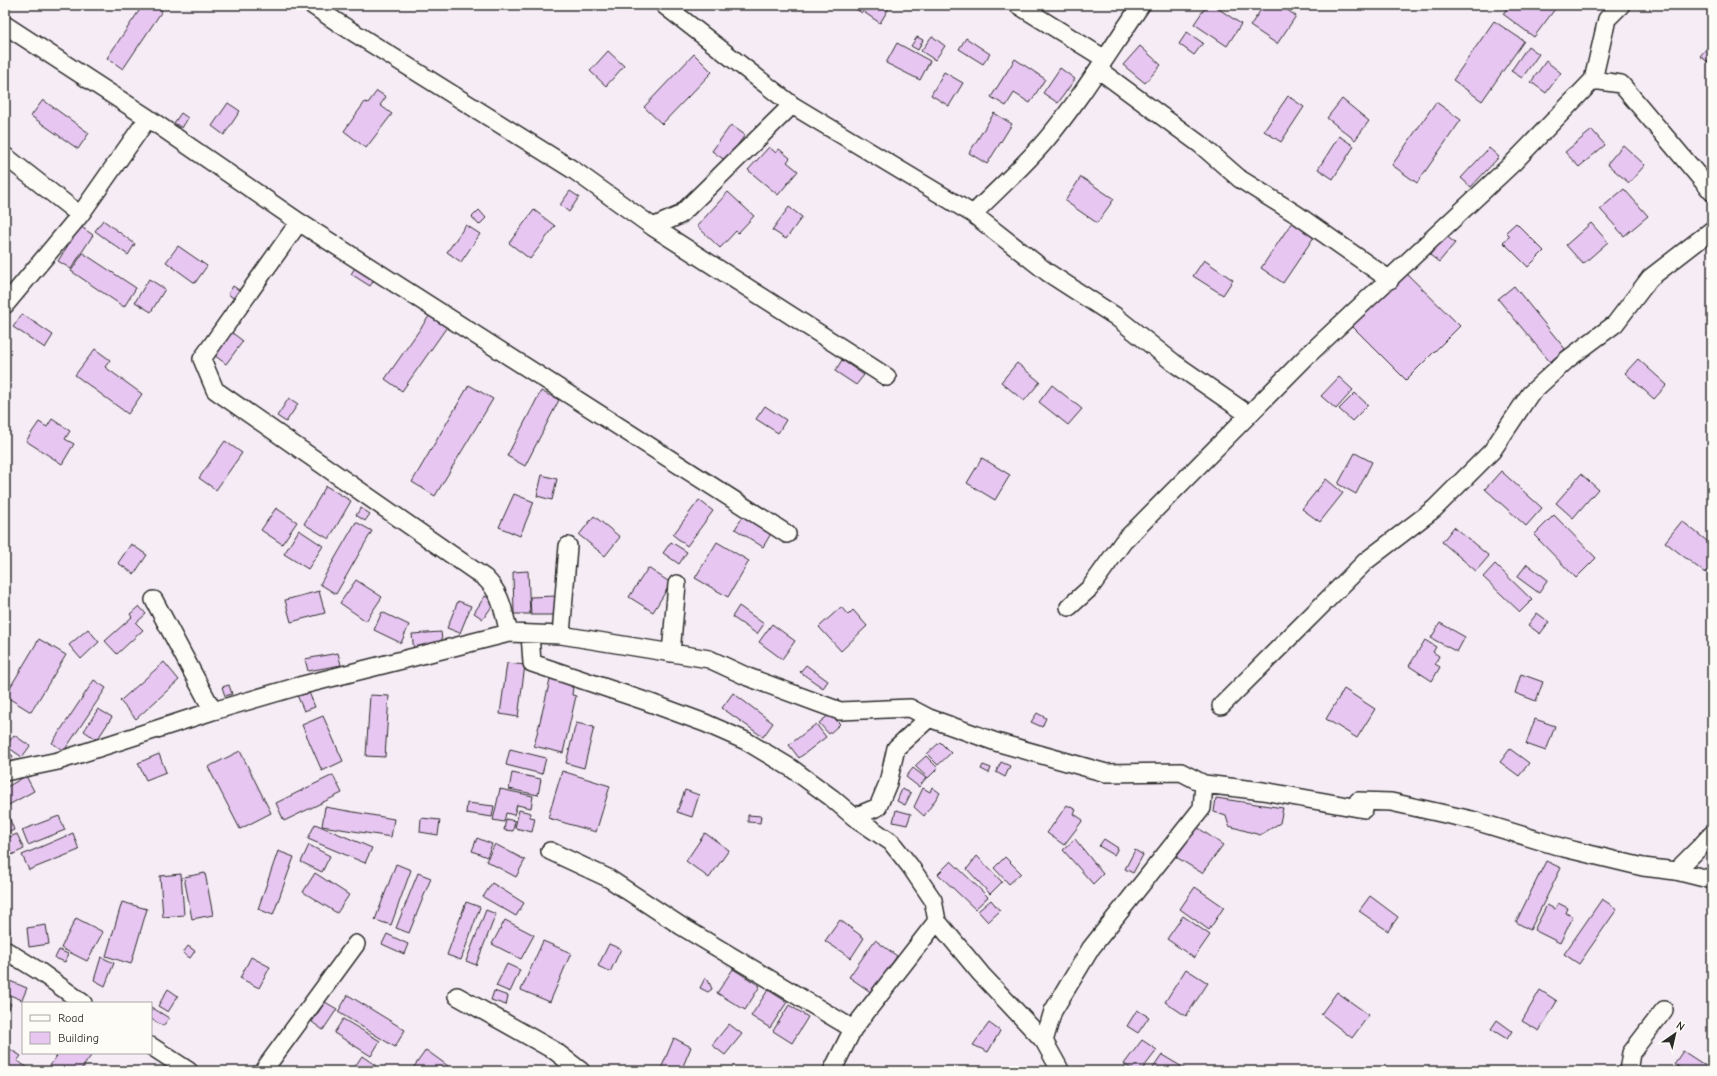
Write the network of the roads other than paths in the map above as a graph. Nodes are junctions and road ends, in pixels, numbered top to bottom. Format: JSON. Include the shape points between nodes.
{"nodes":[{"id":1,"x":312,"y":5,"type":"edge"},
{"id":2,"x":664,"y":5,"type":"edge"},
{"id":3,"x":1018,"y":5,"type":"edge"},
{"id":4,"x":1141,"y":5,"type":"edge"},
{"id":5,"x":1621,"y":5,"type":"edge"},
{"id":6,"x":5,"y":25,"type":"edge"},
{"id":7,"x":1102,"y":64,"type":"junction"},
{"id":8,"x":1593,"y":80,"type":"junction"},
{"id":9,"x":792,"y":105,"type":"junction"},
{"id":10,"x":148,"y":118,"type":"junction"},
{"id":11,"x":5,"y":156,"type":"edge"},
{"id":12,"x":1712,"y":192,"type":"edge"},
{"id":13,"x":974,"y":214,"type":"junction"},
{"id":14,"x":80,"y":215,"type":"junction"},
{"id":15,"x":298,"y":222,"type":"junction"},
{"id":16,"x":652,"y":227,"type":"junction"},
{"id":17,"x":1712,"y":230,"type":"edge"},
{"id":18,"x":1390,"y":280,"type":"junction"},
{"id":19,"x":5,"y":305,"type":"edge"},
{"id":20,"x":887,"y":377,"type":"dead end"},
{"id":21,"x":1249,"y":415,"type":"junction"},
{"id":22,"x":787,"y":534,"type":"dead end"},
{"id":23,"x":568,"y":546,"type":"dead end"},
{"id":24,"x":677,"y":584,"type":"dead end"},
{"id":25,"x":154,"y":600,"type":"dead end"},
{"id":26,"x":1069,"y":607,"type":"dead end"},
{"id":27,"x":508,"y":634,"type":"junction"},
{"id":28,"x":530,"y":634,"type":"junction"},
{"id":29,"x":561,"y":635,"type":"junction"},
{"id":30,"x":671,"y":653,"type":"junction"},
{"id":31,"x":1221,"y":706,"type":"dead end"},
{"id":32,"x":213,"y":711,"type":"junction"},
{"id":33,"x":929,"y":718,"type":"junction"},
{"id":34,"x":5,"y":772,"type":"edge"},
{"id":35,"x":1204,"y":784,"type":"junction"},
{"id":36,"x":854,"y":817,"type":"junction"},
{"id":37,"x":1712,"y":834,"type":"edge"},
{"id":38,"x":550,"y":851,"type":"dead end"},
{"id":39,"x":1676,"y":871,"type":"junction"},
{"id":40,"x":1712,"y":880,"type":"edge"},
{"id":41,"x":937,"y":922,"type":"junction"},
{"id":42,"x":356,"y":944,"type":"dead end"},
{"id":43,"x":5,"y":950,"type":"edge"},
{"id":44,"x":457,"y":996,"type":"dead end"},
{"id":45,"x":82,"y":1002,"type":"edge"},
{"id":46,"x":1664,"y":1010,"type":"dead end"},
{"id":47,"x":853,"y":1029,"type":"junction"},
{"id":48,"x":1044,"y":1041,"type":"junction"},
{"id":49,"x":152,"y":1047,"type":"edge"},
{"id":50,"x":189,"y":1071,"type":"edge"},
{"id":51,"x":262,"y":1071,"type":"edge"},
{"id":52,"x":581,"y":1071,"type":"edge"},
{"id":53,"x":832,"y":1071,"type":"edge"},
{"id":54,"x":1058,"y":1071,"type":"edge"},
{"id":55,"x":1628,"y":1071,"type":"edge"}],
"edges":[{"from":1,"to":16,"type":"street","via":[[575,171]]},
{"from":2,"to":9,"type":"street"},
{"from":3,"to":7,"type":"street"},
{"from":4,"to":7,"type":"street"},
{"from":5,"to":8,"type":"street","via":[[1607,19]]},
{"from":6,"to":10,"type":"street"},
{"from":7,"to":13,"type":"street","via":[[1046,140]]},
{"from":7,"to":18,"type":"street","via":[[1240,179],[1296,214]]},
{"from":8,"to":12,"type":"street","via":[[1621,84]]},
{"from":8,"to":18,"type":"street","via":[[1513,163]]},
{"from":9,"to":13,"type":"street"},
{"from":9,"to":16,"type":"street","via":[[680,215]]},
{"from":10,"to":14,"type":"street"},
{"from":10,"to":15,"type":"street"},
{"from":11,"to":14,"type":"street"},
{"from":13,"to":21,"type":"street","via":[[1048,272],[1115,316],[1174,364]]},
{"from":14,"to":19,"type":"street"},
{"from":15,"to":22,"type":"street"},
{"from":15,"to":27,"type":"street","via":[[202,359],[215,390],[485,578],[494,586],[501,602]]},
{"from":16,"to":20,"type":"street"},
{"from":17,"to":31,"type":"street","via":[[1650,278],[1615,324],[1568,359],[1530,394],[1492,452],[1434,509],[1366,561]]},
{"from":18,"to":21,"type":"street","via":[[1308,355]]},
{"from":21,"to":26,"type":"street","via":[[1123,542],[1090,588]]},
{"from":23,"to":29,"type":"street"},
{"from":24,"to":30,"type":"street"},
{"from":25,"to":32,"type":"street"},
{"from":27,"to":28,"type":"street"},
{"from":27,"to":32,"type":"street","via":[[299,686]]},
{"from":28,"to":29,"type":"street"},
{"from":28,"to":36,"type":"street","via":[[532,663],[705,722],[746,741],[791,768]]},
{"from":29,"to":30,"type":"street"},
{"from":30,"to":33,"type":"street","via":[[708,659],[840,711],[910,708]]},
{"from":32,"to":34,"type":"street","via":[[58,761]]},
{"from":33,"to":35,"type":"street","via":[[996,742],[1106,773],[1180,772]]},
{"from":33,"to":36,"type":"street","via":[[896,748],[888,783],[878,807]]},
{"from":35,"to":39,"type":"street","via":[[1264,790],[1361,805],[1399,804],[1472,820],[1564,848],[1636,866]]},
{"from":35,"to":48,"type":"street","via":[[1202,808],[1091,948],[1053,1011]]},
{"from":36,"to":41,"type":"street","via":[[896,848],[933,900]]},
{"from":37,"to":39,"type":"street"},
{"from":38,"to":47,"type":"street","via":[[608,878],[681,926]]},
{"from":39,"to":40,"type":"street"},
{"from":41,"to":47,"type":"street"},
{"from":41,"to":48,"type":"street","via":[[981,974]]},
{"from":42,"to":51,"type":"street"},
{"from":43,"to":45,"type":"street"},
{"from":44,"to":52,"type":"street","via":[[555,1051]]},
{"from":46,"to":55,"type":"street","via":[[1631,1053]]},
{"from":47,"to":53,"type":"street"},
{"from":48,"to":54,"type":"street","via":[[1059,1068]]},
{"from":49,"to":50,"type":"street"}]}
